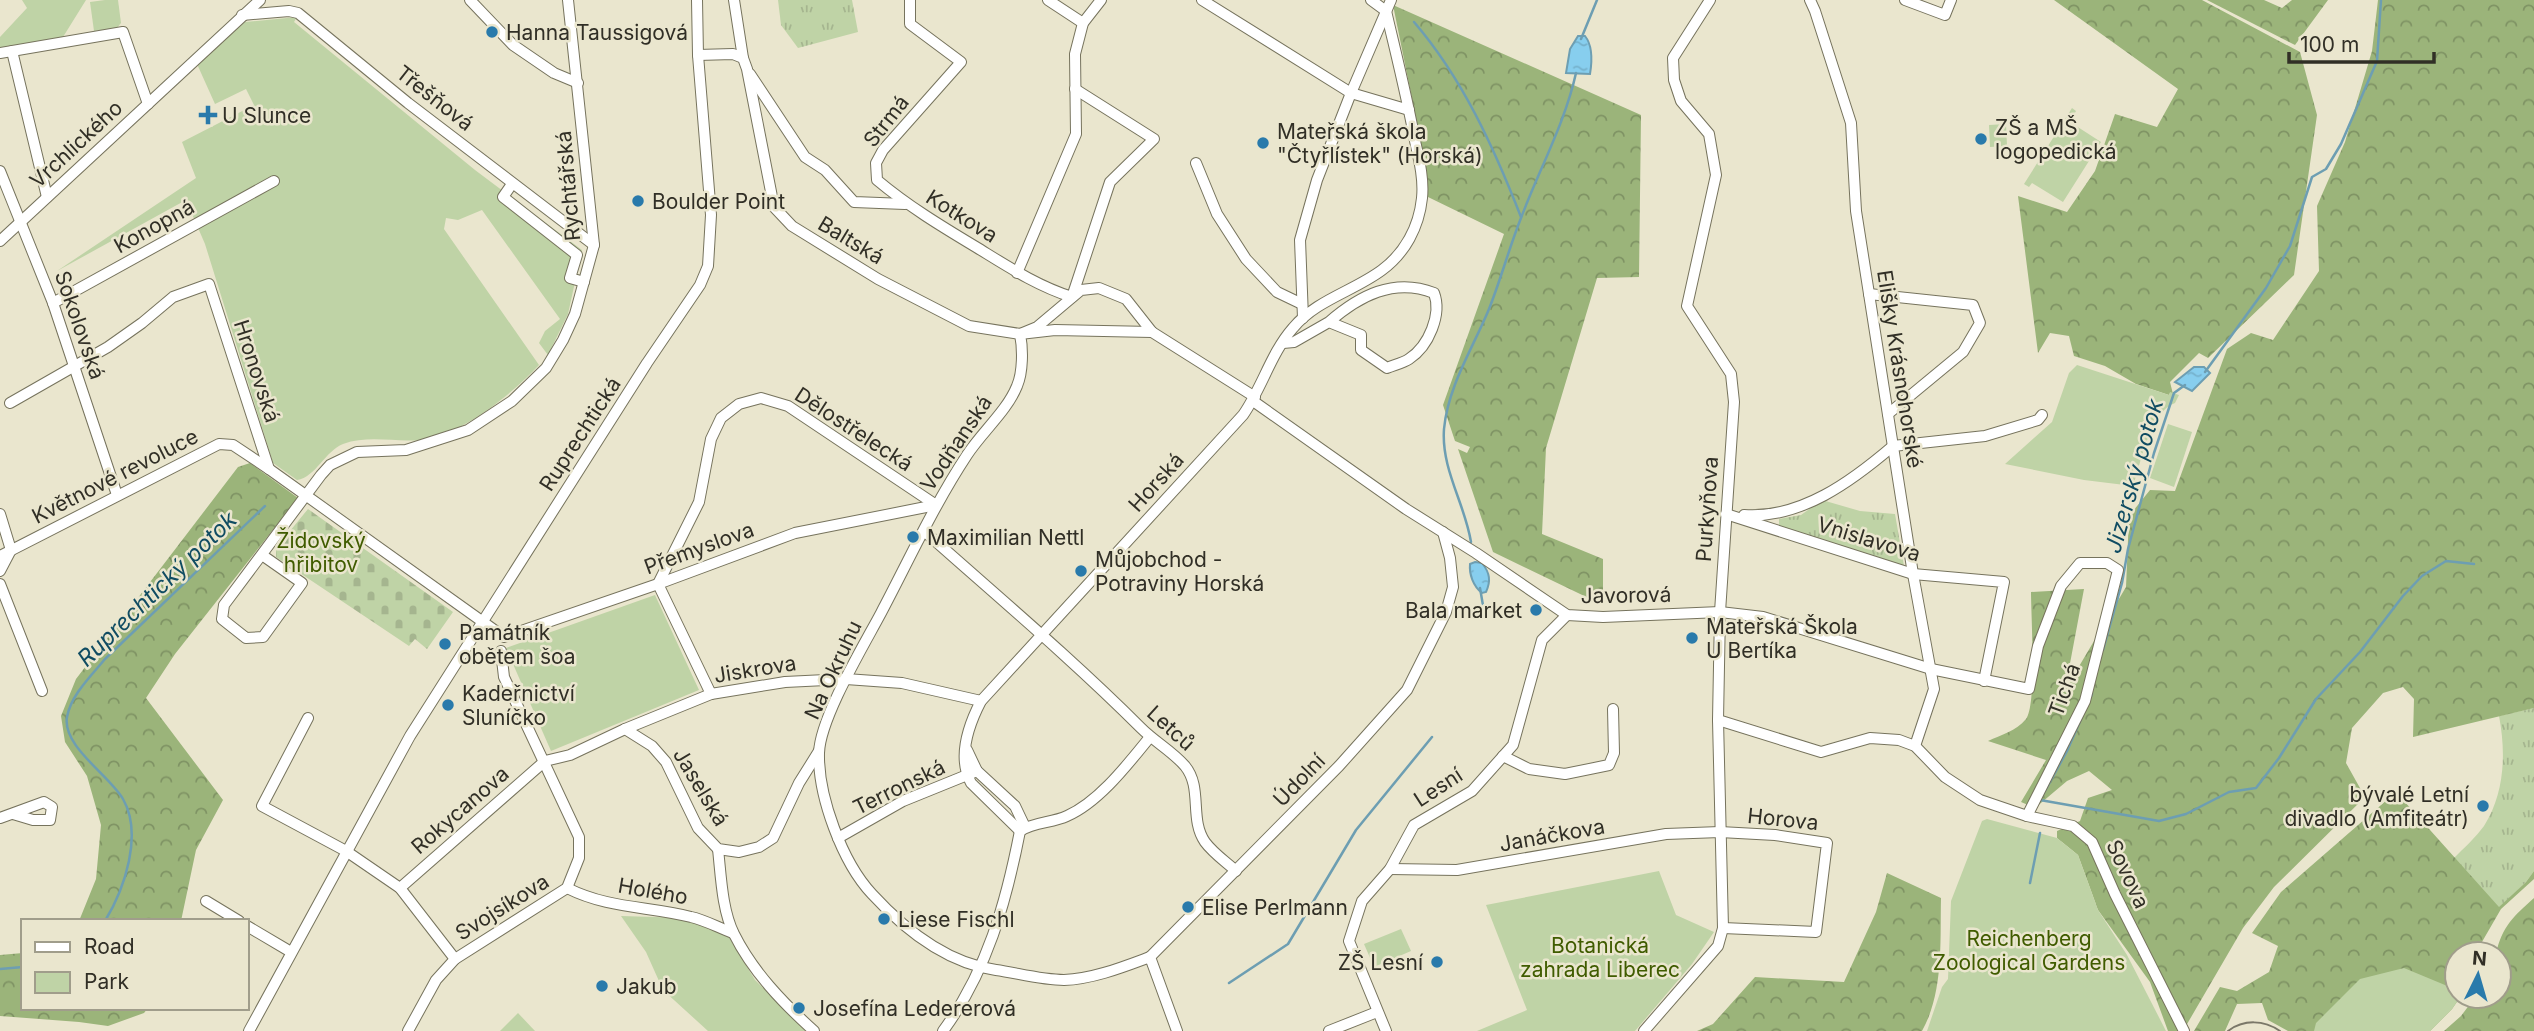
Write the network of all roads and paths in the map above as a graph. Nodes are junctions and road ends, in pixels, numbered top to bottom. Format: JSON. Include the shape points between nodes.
{"nodes":[{"id":1,"x":260,"y":0,"type":"edge"},
{"id":2,"x":470,"y":0,"type":"edge"},
{"id":3,"x":568,"y":0,"type":"edge"},
{"id":4,"x":697,"y":0,"type":"edge"},
{"id":5,"x":734,"y":0,"type":"edge"},
{"id":6,"x":911,"y":0,"type":"edge"},
{"id":7,"x":1048,"y":0,"type":"edge"},
{"id":8,"x":1101,"y":0,"type":"edge"},
{"id":9,"x":1202,"y":0,"type":"edge"},
{"id":10,"x":1371,"y":0,"type":"edge"},
{"id":11,"x":1391,"y":0,"type":"edge"},
{"id":12,"x":1710,"y":0,"type":"edge"},
{"id":13,"x":1810,"y":0,"type":"edge"},
{"id":14,"x":1905,"y":0,"type":"edge"},
{"id":15,"x":1951,"y":0,"type":"edge"},
{"id":16,"x":1386,"y":11,"type":"junction"},
{"id":17,"x":242,"y":15,"type":"junction"},
{"id":18,"x":1083,"y":23,"type":"junction"},
{"id":19,"x":6,"y":52,"type":"edge"},
{"id":20,"x":698,"y":55,"type":"junction"},
{"id":21,"x":743,"y":58,"type":"junction"},
{"id":22,"x":747,"y":69,"type":"junction"},
{"id":23,"x":578,"y":83,"type":"junction"},
{"id":24,"x":1076,"y":89,"type":"junction"},
{"id":25,"x":1351,"y":93,"type":"junction"},
{"id":26,"x":148,"y":104,"type":"junction"},
{"id":27,"x":1409,"y":110,"type":"junction"},
{"id":28,"x":1196,"y":163,"type":"dead end"},
{"id":29,"x":0,"y":171,"type":"edge"},
{"id":30,"x":274,"y":181,"type":"dead end"},
{"id":31,"x":512,"y":184,"type":"junction"},
{"id":32,"x":47,"y":197,"type":"junction"},
{"id":33,"x":905,"y":204,"type":"junction"},
{"id":34,"x":21,"y":221,"type":"junction"},
{"id":35,"x":0,"y":241,"type":"edge"},
{"id":36,"x":594,"y":245,"type":"junction"},
{"id":37,"x":1017,"y":272,"type":"junction"},
{"id":38,"x":584,"y":282,"type":"junction"},
{"id":39,"x":1869,"y":294,"type":"junction"},
{"id":40,"x":1072,"y":297,"type":"junction"},
{"id":41,"x":53,"y":303,"type":"junction"},
{"id":42,"x":1302,"y":304,"type":"junction"},
{"id":43,"x":1303,"y":317,"type":"junction"},
{"id":44,"x":1329,"y":322,"type":"junction"},
{"id":45,"x":1152,"y":332,"type":"junction"},
{"id":46,"x":1020,"y":334,"type":"junction"},
{"id":47,"x":1283,"y":343,"type":"junction"},
{"id":48,"x":74,"y":365,"type":"junction"},
{"id":49,"x":1254,"y":399,"type":"junction"},
{"id":50,"x":10,"y":403,"type":"dead end"},
{"id":51,"x":1888,"y":414,"type":"junction"},
{"id":52,"x":2042,"y":415,"type":"dead end"},
{"id":53,"x":1893,"y":446,"type":"junction"},
{"id":54,"x":269,"y":469,"type":"junction"},
{"id":55,"x":117,"y":495,"type":"junction"},
{"id":56,"x":305,"y":497,"type":"junction"},
{"id":57,"x":936,"y":505,"type":"junction"},
{"id":58,"x":0,"y":514,"type":"edge"},
{"id":59,"x":1726,"y":514,"type":"junction"},
{"id":60,"x":924,"y":531,"type":"junction"},
{"id":61,"x":1443,"y":531,"type":"junction"},
{"id":62,"x":11,"y":550,"type":"junction"},
{"id":63,"x":262,"y":555,"type":"junction"},
{"id":64,"x":0,"y":556,"type":"edge"},
{"id":65,"x":2118,"y":570,"type":"joint"},
{"id":66,"x":0,"y":571,"type":"edge"},
{"id":67,"x":1913,"y":574,"type":"junction"},
{"id":68,"x":0,"y":584,"type":"edge"},
{"id":69,"x":659,"y":584,"type":"junction"},
{"id":70,"x":1720,"y":612,"type":"junction"},
{"id":71,"x":1567,"y":615,"type":"junction"},
{"id":72,"x":482,"y":622,"type":"junction"},
{"id":73,"x":1042,"y":635,"type":"junction"},
{"id":74,"x":501,"y":651,"type":"dead end"},
{"id":75,"x":1931,"y":669,"type":"junction"},
{"id":76,"x":846,"y":679,"type":"junction"},
{"id":77,"x":1984,"y":681,"type":"junction"},
{"id":78,"x":42,"y":691,"type":"dead end"},
{"id":79,"x":711,"y":694,"type":"junction"},
{"id":80,"x":981,"y":701,"type":"junction"},
{"id":81,"x":1613,"y":709,"type":"dead end"},
{"id":82,"x":307,"y":718,"type":"dead end"},
{"id":83,"x":1718,"y":720,"type":"junction"},
{"id":84,"x":625,"y":729,"type":"junction"},
{"id":85,"x":1150,"y":737,"type":"junction"},
{"id":86,"x":1915,"y":746,"type":"junction"},
{"id":87,"x":819,"y":751,"type":"junction"},
{"id":88,"x":1503,"y":756,"type":"junction"},
{"id":89,"x":545,"y":761,"type":"junction"},
{"id":90,"x":972,"y":774,"type":"junction"},
{"id":91,"x":13,"y":814,"type":"dead end"},
{"id":92,"x":2027,"y":816,"type":"junction"},
{"id":93,"x":0,"y":818,"type":"edge"},
{"id":94,"x":1023,"y":829,"type":"junction"},
{"id":95,"x":1720,"y":832,"type":"junction"},
{"id":96,"x":838,"y":838,"type":"junction"},
{"id":97,"x":718,"y":849,"type":"junction"},
{"id":98,"x":346,"y":851,"type":"junction"},
{"id":99,"x":1390,"y":869,"type":"junction"},
{"id":100,"x":1236,"y":871,"type":"junction"},
{"id":101,"x":400,"y":888,"type":"junction"},
{"id":102,"x":567,"y":888,"type":"junction"},
{"id":103,"x":206,"y":901,"type":"dead end"},
{"id":104,"x":236,"y":919,"type":"edge"},
{"id":105,"x":248,"y":927,"type":"edge"},
{"id":106,"x":1723,"y":928,"type":"junction"},
{"id":107,"x":733,"y":933,"type":"junction"},
{"id":108,"x":292,"y":952,"type":"junction"},
{"id":109,"x":1150,"y":957,"type":"junction"},
{"id":110,"x":455,"y":959,"type":"junction"},
{"id":111,"x":981,"y":968,"type":"junction"},
{"id":112,"x":1377,"y":1012,"type":"junction"},
{"id":113,"x":248,"y":1031,"type":"edge"},
{"id":114,"x":408,"y":1031,"type":"edge"},
{"id":115,"x":814,"y":1031,"type":"edge"},
{"id":116,"x":943,"y":1031,"type":"edge"},
{"id":117,"x":1177,"y":1031,"type":"edge"},
{"id":118,"x":1329,"y":1031,"type":"edge"},
{"id":119,"x":1386,"y":1031,"type":"edge"},
{"id":120,"x":1644,"y":1031,"type":"edge"},
{"id":121,"x":2184,"y":1031,"type":"edge"}],
"edges":[{"from":1,"to":17,"type":"street","name":"Vrchlického"},
{"from":2,"to":23,"type":"street","via":[[513,45]]},
{"from":3,"to":23,"type":"street","name":"Rychtářská"},
{"from":4,"to":20,"type":"street","name":"Ruprechtická"},
{"from":5,"to":21,"type":"street","name":"Baltská"},
{"from":6,"to":33,"type":"street","name":"Strmá","via":[[911,24],[961,62],[876,163],[877,180]]},
{"from":7,"to":18,"type":"street"},
{"from":8,"to":18,"type":"street"},
{"from":9,"to":25,"type":"street"},
{"from":10,"to":16,"type":"street"},
{"from":11,"to":16,"type":"street"},
{"from":12,"to":59,"type":"street","name":"Purkyňova","via":[[1673,58],[1681,102],[1709,134],[1716,175],[1688,306],[1731,374],[1734,402]]},
{"from":13,"to":39,"type":"street","name":"Elišky Krásnohorské","via":[[1851,123],[1856,211]]},
{"from":14,"to":15,"type":"street","via":[[1945,15]]},
{"from":16,"to":25,"type":"street"},
{"from":16,"to":27,"type":"street","name":"Horská"},
{"from":17,"to":26,"type":"street","name":"Vrchlického"},
{"from":17,"to":31,"type":"street","name":"Třešňová","via":[[298,13]]},
{"from":18,"to":24,"type":"street","via":[[1075,54]]},
{"from":19,"to":26,"type":"street","name":"Vrchlického","via":[[123,32]]},
{"from":19,"to":32,"type":"street"},
{"from":20,"to":21,"type":"street"},
{"from":20,"to":72,"type":"street","name":"Ruprechtická","via":[[712,215],[708,266],[690,303]]},
{"from":21,"to":22,"type":"street","name":"Baltská"},
{"from":22,"to":33,"type":"street","name":"Kotkova","via":[[805,157],[825,170],[854,202]]},
{"from":22,"to":46,"type":"street","name":"Baltská","via":[[774,207],[792,226],[878,279],[969,326]]},
{"from":23,"to":36,"type":"street","name":"Rychtářská"},
{"from":24,"to":37,"type":"street","via":[[1076,134]]},
{"from":24,"to":40,"type":"street","via":[[1154,139],[1110,182]]},
{"from":25,"to":27,"type":"street"},
{"from":25,"to":42,"type":"street","via":[[1317,180],[1300,240]]},
{"from":26,"to":32,"type":"street","name":"Vrchlického"},
{"from":27,"to":43,"type":"street","name":"Horská","via":[[1423,197],[1411,237],[1382,270]]},
{"from":28,"to":42,"type":"street","via":[[1217,214],[1246,259],[1277,292]]},
{"from":29,"to":34,"type":"street","name":"Sokolovská"},
{"from":30,"to":41,"type":"street","name":"Konopná"},
{"from":31,"to":36,"type":"street","name":"Třešňová"},
{"from":31,"to":38,"type":"street","via":[[503,197],[577,255],[570,278]]},
{"from":32,"to":34,"type":"street","name":"Vrchlického"},
{"from":33,"to":37,"type":"street","name":"Kotkova"},
{"from":34,"to":35,"type":"street","name":"Vrchlického"},
{"from":34,"to":41,"type":"street","name":"Sokolovská"},
{"from":36,"to":38,"type":"street","name":"Rychtářská"},
{"from":37,"to":40,"type":"street","name":"Kotkova"},
{"from":38,"to":56,"type":"street","name":"Rychtářská","via":[[575,314],[546,368],[512,401],[456,435],[415,448],[346,456],[330,464]]},
{"from":39,"to":51,"type":"street","name":"Elišky Krásnohorské"},
{"from":39,"to":51,"type":"street","via":[[1973,305],[1980,323],[1963,352]]},
{"from":40,"to":45,"type":"street","via":[[1081,290],[1100,288],[1126,299]]},
{"from":40,"to":46,"type":"street","via":[[1038,327]]},
{"from":41,"to":48,"type":"street","name":"Sokolovská"},
{"from":42,"to":43,"type":"street"},
{"from":43,"to":47,"type":"street","name":"Horská"},
{"from":44,"to":44,"type":"street","via":[[1346,307],[1391,286],[1427,290],[1438,303],[1426,340],[1410,358],[1387,368],[1361,350],[1362,335]]},
{"from":44,"to":47,"type":"street","via":[[1294,342]]},
{"from":45,"to":46,"type":"street","name":"Baltská"},
{"from":45,"to":49,"type":"street"},
{"from":46,"to":57,"type":"street","name":"Vodňanská","via":[[1018,386],[968,452]]},
{"from":47,"to":49,"type":"street","name":"Horská"},
{"from":48,"to":50,"type":"street"},
{"from":48,"to":54,"type":"street","name":"Hronovská","via":[[142,323],[173,297],[209,284]]},
{"from":48,"to":55,"type":"street","name":"Sokolovská"},
{"from":49,"to":61,"type":"street","name":"Javorová","via":[[1375,488]]},
{"from":49,"to":73,"type":"street","name":"Horská"},
{"from":51,"to":53,"type":"street","name":"Elišky Krásnohorské"},
{"from":52,"to":53,"type":"street","via":[[1985,436]]},
{"from":53,"to":59,"type":"street","via":[[1859,475],[1815,500],[1764,516]]},
{"from":53,"to":67,"type":"street","name":"Elišky Krásnohorské"},
{"from":54,"to":55,"type":"street","name":"Květnové revoluce","via":[[233,445],[222,443]]},
{"from":54,"to":56,"type":"street","name":"Květnové revoluce"},
{"from":55,"to":62,"type":"street","name":"Květnové revoluce"},
{"from":56,"to":63,"type":"street"},
{"from":56,"to":72,"type":"street","name":"Květnové revoluce"},
{"from":57,"to":60,"type":"street","name":"Vodňanská"},
{"from":57,"to":69,"type":"street","name":"Přemyslova","via":[[795,533]]},
{"from":57,"to":69,"type":"street","name":"Dělostřelecká","via":[[788,406],[761,398],[739,404],[721,418],[711,439],[699,502]]},
{"from":58,"to":62,"type":"street"},
{"from":59,"to":67,"type":"street","name":"Vnislavova"},
{"from":59,"to":70,"type":"street","name":"Purkyňova"},
{"from":60,"to":73,"type":"street","name":"Letců"},
{"from":60,"to":76,"type":"street","name":"Na Okruhu"},
{"from":61,"to":71,"type":"street","name":"Javorová"},
{"from":61,"to":100,"type":"street","name":"Údolní","via":[[1453,587],[1407,690]]},
{"from":62,"to":64,"type":"street","name":"Květnové revoluce"},
{"from":62,"to":66,"type":"street"},
{"from":63,"to":63,"type":"street","via":[[224,605],[222,620],[246,638],[262,637],[302,583]]},
{"from":65,"to":77,"type":"street","name":"Javorová","via":[[2107,563],[2080,563],[2061,586],[2038,646],[2029,690]]},
{"from":65,"to":92,"type":"street","name":"Tichá","via":[[2085,701]]},
{"from":67,"to":75,"type":"street","name":"Elišky Krásnohorské"},
{"from":67,"to":77,"type":"street","name":"Vnislavova","via":[[2004,582]]},
{"from":68,"to":78,"type":"street"},
{"from":69,"to":72,"type":"street","name":"Přemyslova","via":[[504,637]]},
{"from":69,"to":79,"type":"street"},
{"from":70,"to":71,"type":"street","name":"Javorová"},
{"from":70,"to":75,"type":"street","name":"Javorová","via":[[1763,617]]},
{"from":70,"to":83,"type":"street","name":"Purkyňova"},
{"from":71,"to":88,"type":"street","name":"Lesní","via":[[1542,640],[1513,745]]},
{"from":72,"to":98,"type":"street","name":"Ruprechtická","via":[[410,736]]},
{"from":73,"to":80,"type":"street"},
{"from":73,"to":85,"type":"street","name":"Letců"},
{"from":74,"to":89,"type":"street","name":"Svojsíkova","via":[[504,677]]},
{"from":75,"to":77,"type":"street","name":"Javorová"},
{"from":75,"to":86,"type":"street","name":"Elišky Krásnohorské","via":[[1934,688]]},
{"from":76,"to":79,"type":"street","name":"Jiskrova","via":[[785,681]]},
{"from":76,"to":80,"type":"street","name":"Jiskrova","via":[[902,683]]},
{"from":76,"to":87,"type":"street","name":"Na Okruhu"},
{"from":79,"to":84,"type":"street","name":"Jiskrova"},
{"from":80,"to":90,"type":"street","via":[[965,745]]},
{"from":81,"to":88,"type":"street","via":[[1614,753],[1609,765],[1565,774],[1529,769]]},
{"from":82,"to":98,"type":"street","via":[[262,806]]},
{"from":83,"to":86,"type":"street","via":[[1821,752],[1870,738]]},
{"from":83,"to":95,"type":"street","name":"Purkyňova"},
{"from":84,"to":89,"type":"street","name":"Jiskrova","via":[[570,755]]},
{"from":84,"to":97,"type":"street","name":"Jaselská","via":[[652,746],[666,762],[698,828]]},
{"from":85,"to":94,"type":"street","via":[[1084,808]]},
{"from":85,"to":100,"type":"street","name":"Letců","via":[[1186,768],[1195,787],[1196,820],[1205,842]]},
{"from":86,"to":92,"type":"street","name":"Sovova","via":[[1945,777],[1980,800]]},
{"from":87,"to":96,"type":"street","name":"Na Okruhu","via":[[822,784]]},
{"from":87,"to":97,"type":"street","name":"Jaselská","via":[[773,838],[739,852]]},
{"from":88,"to":99,"type":"street","name":"Lesní","via":[[1472,792],[1414,825]]},
{"from":89,"to":101,"type":"street","name":"Rokycanova"},
{"from":89,"to":102,"type":"street","name":"Svojsíkova","via":[[579,837],[579,858]]},
{"from":90,"to":94,"type":"street","via":[[971,783]]},
{"from":90,"to":96,"type":"street","name":"Terronská","via":[[903,801]]},
{"from":91,"to":93,"type":"street"},
{"from":92,"to":121,"type":"street","name":"Sovova","via":[[2073,826],[2092,842]]},
{"from":94,"to":111,"type":"street","via":[[1007,895]]},
{"from":95,"to":99,"type":"street","name":"Janáčkova","via":[[1666,834],[1457,870]]},
{"from":95,"to":106,"type":"street","name":"Purkyňova"},
{"from":95,"to":106,"type":"street","name":"Horova","via":[[1826,843],[1816,932]]},
{"from":96,"to":111,"type":"street","name":"Na Okruhu","via":[[861,883],[894,918],[928,943]]},
{"from":97,"to":107,"type":"street"},
{"from":98,"to":101,"type":"street"},
{"from":98,"to":108,"type":"street","name":"Ruprechtická"},
{"from":99,"to":112,"type":"street","name":"Lesní","via":[[1362,901],[1349,941]]},
{"from":100,"to":109,"type":"street","name":"Údolní"},
{"from":101,"to":110,"type":"street"},
{"from":102,"to":107,"type":"street","name":"Holého","via":[[593,900],[692,917]]},
{"from":102,"to":110,"type":"street","name":"Svojsíkova"},
{"from":103,"to":104,"type":"street"},
{"from":105,"to":108,"type":"street"},
{"from":106,"to":120,"type":"street","name":"Purkyňova","via":[[1718,946]]},
{"from":107,"to":115,"type":"street","via":[[757,972]]},
{"from":108,"to":113,"type":"street","name":"Ruprechtická"},
{"from":109,"to":111,"type":"street","name":"Na Okruhu","via":[[1108,972],[1063,980]]},
{"from":109,"to":117,"type":"street"},
{"from":110,"to":114,"type":"street","name":"Svojsíkova","via":[[436,980]]},
{"from":111,"to":116,"type":"street"},
{"from":112,"to":118,"type":"street"},
{"from":112,"to":119,"type":"street","name":"Lesní"}]}
